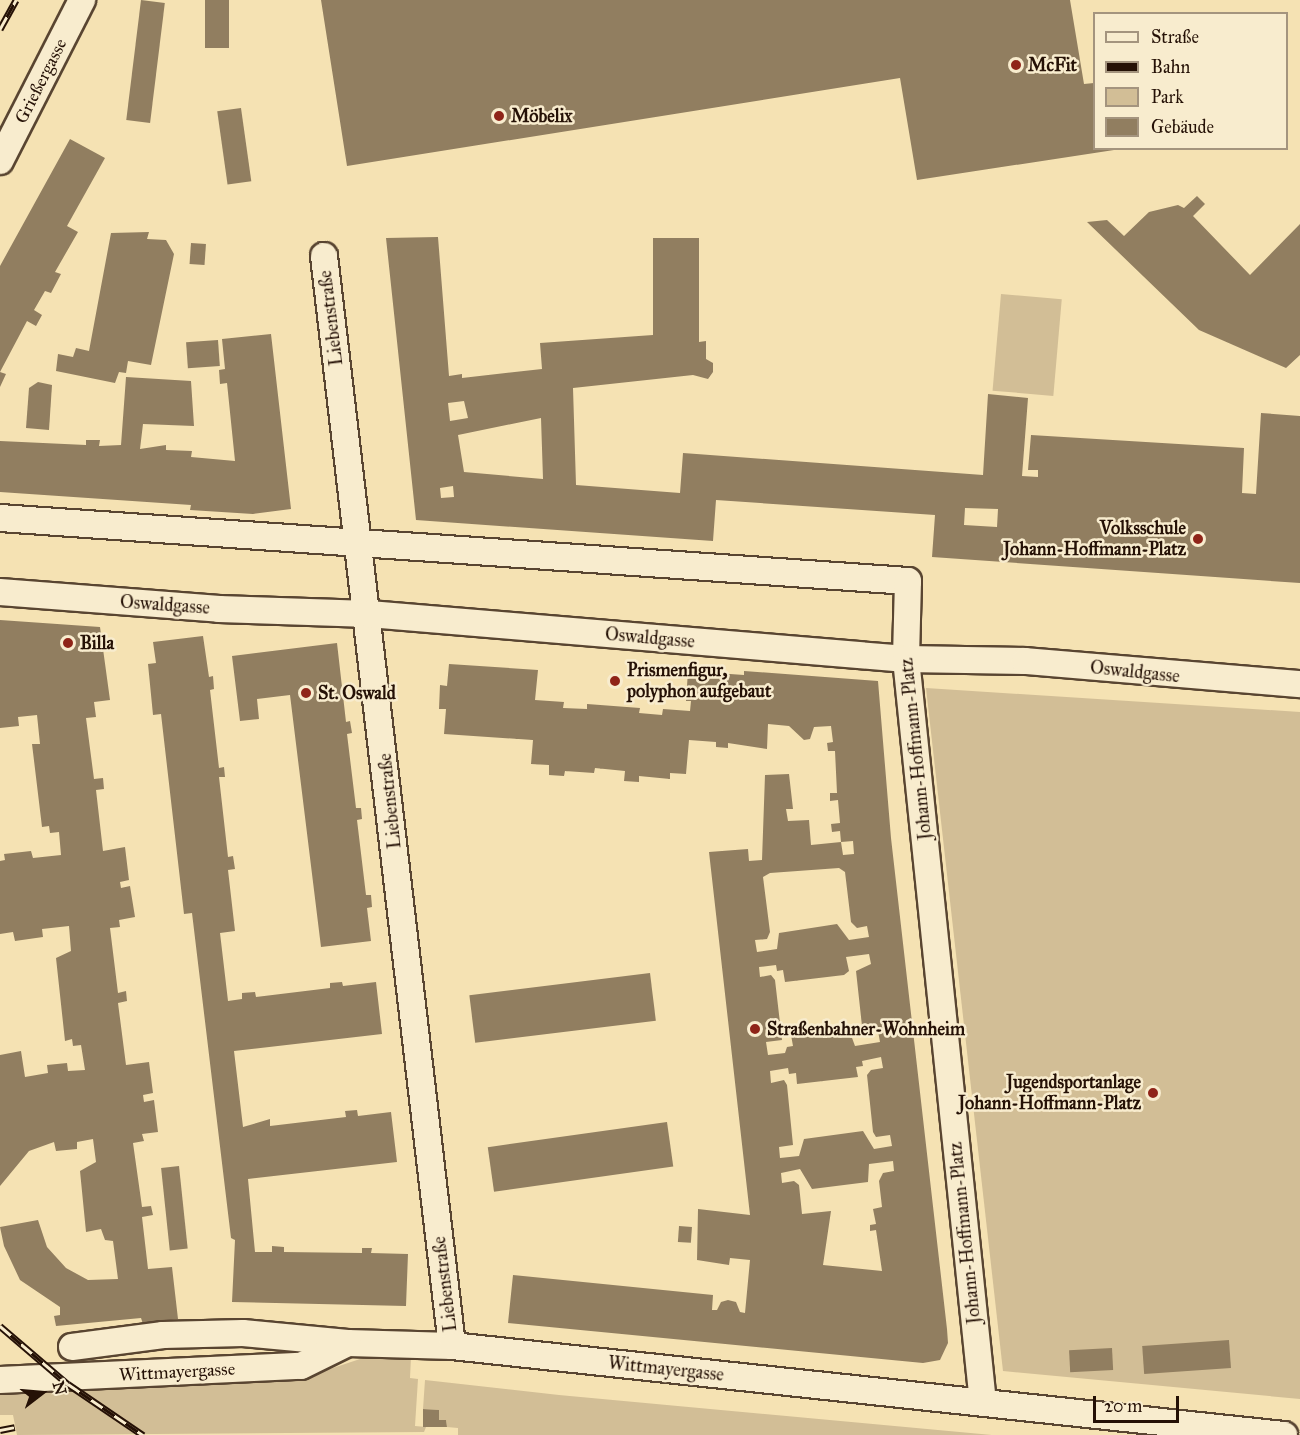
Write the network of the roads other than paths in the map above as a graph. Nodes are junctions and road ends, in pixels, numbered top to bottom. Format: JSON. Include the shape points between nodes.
{"nodes":[{"id":1,"x":82,"y":0,"type":"edge"},
{"id":2,"x":0,"y":161,"type":"edge"},
{"id":3,"x":324,"y":256,"type":"dead end"},
{"id":4,"x":0,"y":518,"type":"edge"},
{"id":5,"x":357,"y":540,"type":"junction"},
{"id":6,"x":0,"y":592,"type":"edge"},
{"id":7,"x":369,"y":614,"type":"junction"},
{"id":8,"x":906,"y":659,"type":"junction"},
{"id":9,"x":1300,"y":684,"type":"edge"},
{"id":10,"x":348,"y":1343,"type":"junction"},
{"id":11,"x":452,"y":1346,"type":"junction"},
{"id":12,"x":72,"y":1347,"type":"dead end"},
{"id":13,"x":0,"y":1380,"type":"edge"},
{"id":14,"x":983,"y":1403,"type":"junction"},
{"id":15,"x":1284,"y":1435,"type":"edge"}],
"edges":[{"from":1,"to":2,"type":"street","name":"Grießergasse"},
{"from":3,"to":5,"type":"street","name":"Liebenstraße"},
{"from":4,"to":5,"type":"street"},
{"from":5,"to":7,"type":"street","name":"Liebenstraße"},
{"from":5,"to":8,"type":"street","name":"Johann-Hoffmann-Platz","via":[[908,582]]},
{"from":6,"to":7,"type":"street","name":"Oswaldgasse","via":[[219,609]]},
{"from":7,"to":8,"type":"street","name":"Oswaldgasse"},
{"from":7,"to":11,"type":"street","name":"Liebenstraße"},
{"from":8,"to":9,"type":"street","name":"Oswaldgasse","via":[[1025,661]]},
{"from":8,"to":14,"type":"street","name":"Johann-Hoffmann-Platz"},
{"from":10,"to":11,"type":"street","name":"Wittmayergasse"},
{"from":10,"to":12,"type":"street","name":"Wittmayergasse","via":[[243,1333],[163,1335]]},
{"from":10,"to":13,"type":"street","name":"Wittmayergasse","via":[[302,1366]]},
{"from":11,"to":14,"type":"street","name":"Wittmayergasse"},
{"from":14,"to":15,"type":"street"}]}
